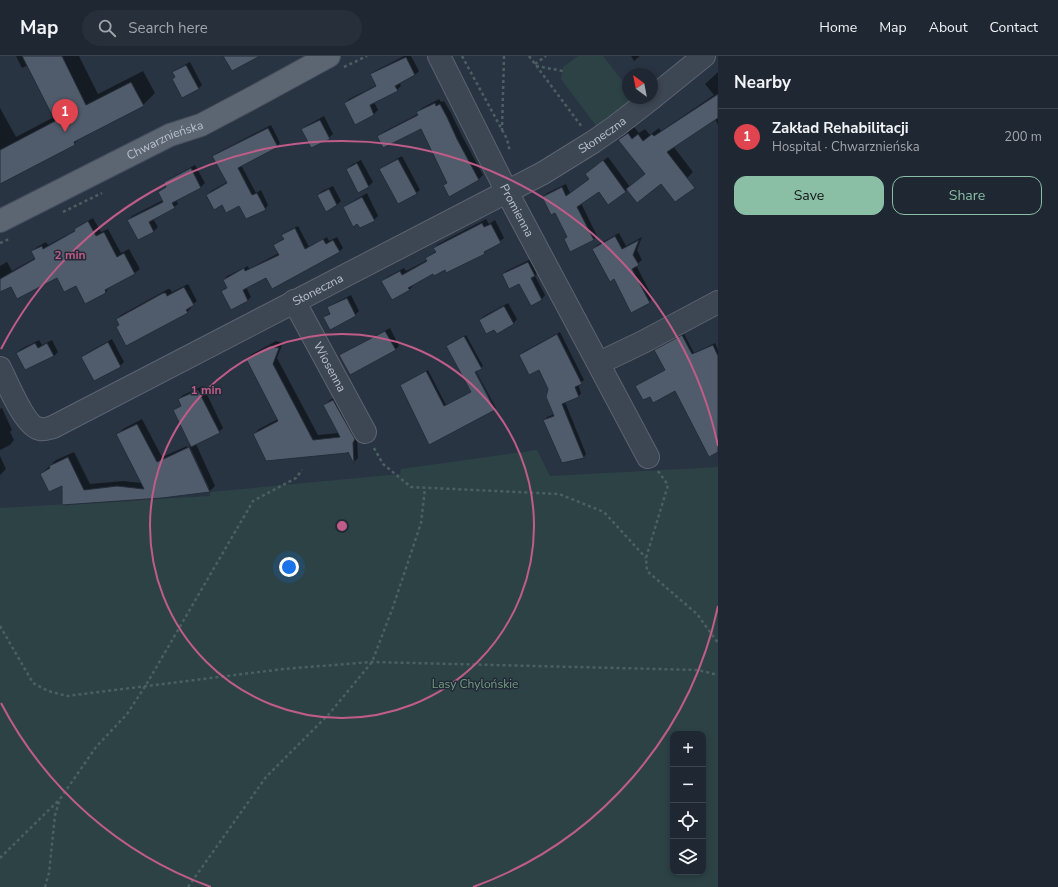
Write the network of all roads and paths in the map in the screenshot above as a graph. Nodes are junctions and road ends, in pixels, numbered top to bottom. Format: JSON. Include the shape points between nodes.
{"nodes":[{"id":1,"x":329,"y":56,"type":"edge"},
{"id":2,"x":439,"y":56,"type":"edge"},
{"id":3,"x":462,"y":56,"type":"edge"},
{"id":4,"x":504,"y":56,"type":"edge"},
{"id":5,"x":529,"y":56,"type":"edge"},
{"id":6,"x":546,"y":56,"type":"edge"},
{"id":7,"x":704,"y":56,"type":"edge"},
{"id":8,"x":535,"y":65,"type":"junction"},
{"id":9,"x":563,"y":71,"type":"dead end"},
{"id":10,"x":658,"y":93,"type":"edge"},
{"id":11,"x":644,"y":104,"type":"edge"},
{"id":12,"x":502,"y":131,"type":"junction"},
{"id":13,"x":593,"y":142,"type":"junction"},
{"id":14,"x":516,"y":187,"type":"junction"},
{"id":15,"x":0,"y":221,"type":"edge"},
{"id":16,"x":294,"y":301,"type":"junction"},
{"id":17,"x":718,"y":302,"type":"edge"},
{"id":18,"x":599,"y":363,"type":"junction"},
{"id":19,"x":0,"y":368,"type":"edge"},
{"id":20,"x":365,"y":432,"type":"joint"},
{"id":21,"x":648,"y":457,"type":"joint"},
{"id":22,"x":302,"y":470,"type":"dead end"},
{"id":23,"x":425,"y":488,"type":"junction"},
{"id":24,"x":646,"y":558,"type":"junction"},
{"id":25,"x":0,"y":626,"type":"edge"},
{"id":26,"x":718,"y":643,"type":"edge"},
{"id":27,"x":372,"y":662,"type":"junction"},
{"id":28,"x":718,"y":675,"type":"edge"},
{"id":29,"x":146,"y":685,"type":"junction"},
{"id":30,"x":60,"y":799,"type":"junction"},
{"id":31,"x":0,"y":858,"type":"edge"},
{"id":32,"x":45,"y":887,"type":"edge"},
{"id":33,"x":188,"y":887,"type":"edge"}],
"edges":[{"from":1,"to":15,"type":"main road","name":"Chwarznieńska","via":[[201,125],[170,135]]},
{"from":2,"to":14,"type":"street","name":"Promienna"},
{"from":3,"to":12,"type":"path"},
{"from":4,"to":12,"type":"path"},
{"from":5,"to":8,"type":"path"},
{"from":6,"to":8,"type":"path"},
{"from":7,"to":10,"type":"street","name":"Słoneczna"},
{"from":8,"to":9,"type":"path"},
{"from":8,"to":13,"type":"path"},
{"from":11,"to":13,"type":"street","name":"Słoneczna"},
{"from":12,"to":14,"type":"path","via":[[507,139]]},
{"from":13,"to":14,"type":"street","name":"Słoneczna"},
{"from":14,"to":16,"type":"street","name":"Słoneczna"},
{"from":14,"to":18,"type":"street","name":"Promienna"},
{"from":16,"to":19,"type":"street","name":"Słoneczna","via":[[47,429],[39,429],[26,418]]},
{"from":16,"to":20,"type":"street","name":"Wiosenna"},
{"from":17,"to":18,"type":"street"},
{"from":18,"to":21,"type":"street","name":"Promienna"},
{"from":20,"to":23,"type":"path","via":[[383,464],[411,487]]},
{"from":21,"to":24,"type":"path","via":[[668,485]]},
{"from":22,"to":29,"type":"path","via":[[296,478],[253,501]]},
{"from":23,"to":24,"type":"path","via":[[559,494],[604,512]]},
{"from":23,"to":27,"type":"path","via":[[421,523]]},
{"from":24,"to":26,"type":"path","via":[[647,572],[697,614]]},
{"from":25,"to":29,"type":"path","via":[[33,683],[48,691],[67,696]]},
{"from":27,"to":28,"type":"path","via":[[698,670]]},
{"from":27,"to":29,"type":"path","via":[[283,668]]},
{"from":27,"to":33,"type":"path","via":[[329,714],[266,777]]},
{"from":29,"to":30,"type":"path","via":[[127,714],[96,747]]},
{"from":30,"to":31,"type":"path"},
{"from":30,"to":32,"type":"path","via":[[55,816],[49,873]]}]}
